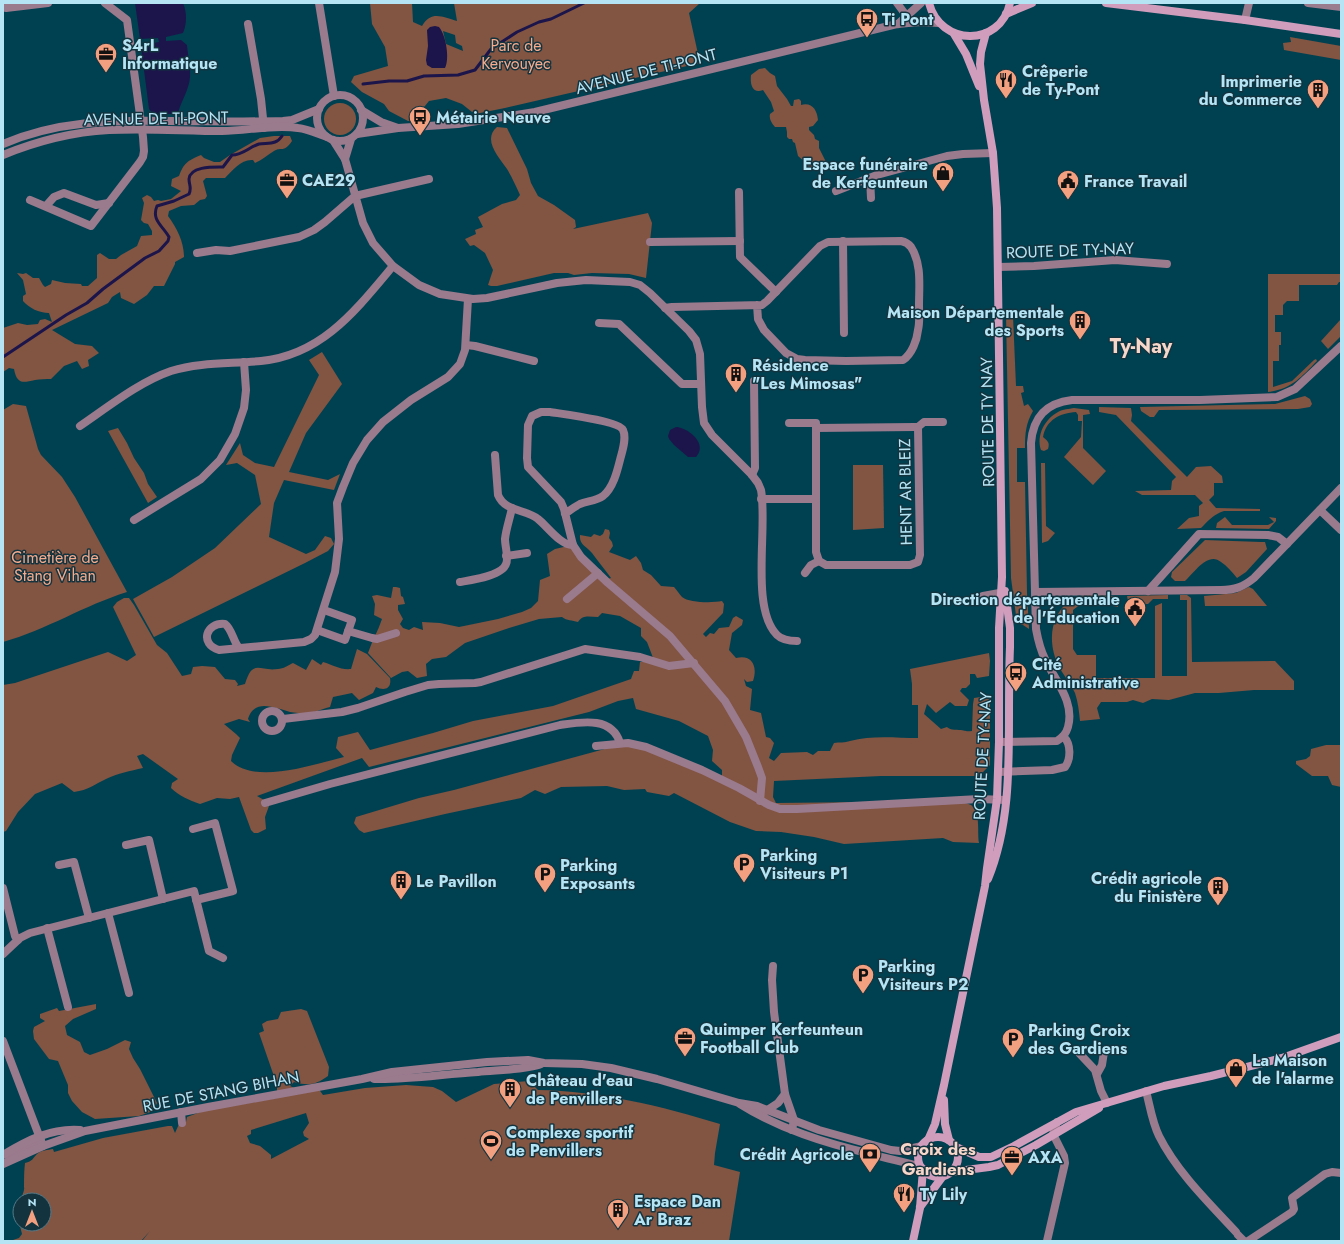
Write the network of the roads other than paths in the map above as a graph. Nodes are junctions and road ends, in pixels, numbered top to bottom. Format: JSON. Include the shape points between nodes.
{"nodes":[{"id":1,"x":6,"y":3,"type":"edge"},
{"id":2,"x":48,"y":3,"type":"edge"},
{"id":3,"x":105,"y":3,"type":"edge"},
{"id":4,"x":319,"y":3,"type":"edge"},
{"id":5,"x":897,"y":3,"type":"edge"},
{"id":6,"x":921,"y":3,"type":"edge"},
{"id":7,"x":929,"y":3,"type":"edge"},
{"id":8,"x":1010,"y":3,"type":"edge"},
{"id":9,"x":1032,"y":3,"type":"edge"},
{"id":10,"x":1106,"y":3,"type":"edge"},
{"id":11,"x":1249,"y":3,"type":"edge"},
{"id":12,"x":1308,"y":3,"type":"edge"},
{"id":13,"x":1341,"y":7,"type":"edge"},
{"id":14,"x":1006,"y":14,"type":"junction"},
{"id":15,"x":909,"y":20,"type":"junction"},
{"id":16,"x":1245,"y":20,"type":"junction"},
{"id":17,"x":938,"y":23,"type":"junction"},
{"id":18,"x":248,"y":24,"type":"dead end"},
{"id":19,"x":986,"y":33,"type":"junction"},
{"id":20,"x":954,"y":34,"type":"junction"},
{"id":21,"x":1341,"y":34,"type":"edge"},
{"id":22,"x":334,"y":96,"type":"junction"},
{"id":23,"x":984,"y":100,"type":"junction"},
{"id":24,"x":319,"y":109,"type":"junction"},
{"id":25,"x":361,"y":110,"type":"junction"},
{"id":26,"x":141,"y":120,"type":"junction"},
{"id":27,"x":264,"y":125,"type":"junction"},
{"id":28,"x":398,"y":128,"type":"junction"},
{"id":29,"x":142,"y":129,"type":"junction"},
{"id":30,"x":354,"y":137,"type":"junction"},
{"id":31,"x":330,"y":139,"type":"junction"},
{"id":32,"x":3,"y":144,"type":"edge"},
{"id":33,"x":993,"y":153,"type":"junction"},
{"id":34,"x":3,"y":154,"type":"edge"},
{"id":35,"x":345,"y":159,"type":"junction"},
{"id":36,"x":870,"y":178,"type":"junction"},
{"id":37,"x":429,"y":179,"type":"dead end"},
{"id":38,"x":836,"y":191,"type":"dead end"},
{"id":39,"x":739,"y":192,"type":"dead end"},
{"id":40,"x":355,"y":196,"type":"junction"},
{"id":41,"x":871,"y":198,"type":"dead end"},
{"id":42,"x":30,"y":200,"type":"dead end"},
{"id":43,"x":109,"y":203,"type":"junction"},
{"id":44,"x":46,"y":206,"type":"junction"},
{"id":45,"x":740,"y":241,"type":"junction"},
{"id":46,"x":843,"y":241,"type":"junction"},
{"id":47,"x":650,"y":242,"type":"dead end"},
{"id":48,"x":197,"y":254,"type":"dead end"},
{"id":49,"x":1167,"y":264,"type":"dead end"},
{"id":50,"x":393,"y":266,"type":"junction"},
{"id":51,"x":998,"y":267,"type":"junction"},
{"id":52,"x":776,"y":292,"type":"junction"},
{"id":53,"x":468,"y":299,"type":"junction"},
{"id":54,"x":757,"y":305,"type":"junction"},
{"id":55,"x":666,"y":308,"type":"junction"},
{"id":56,"x":599,"y":323,"type":"dead end"},
{"id":57,"x":844,"y":333,"type":"dead end"},
{"id":58,"x":466,"y":345,"type":"junction"},
{"id":59,"x":1341,"y":346,"type":"edge"},
{"id":60,"x":534,"y":361,"type":"dead end"},
{"id":61,"x":244,"y":362,"type":"junction"},
{"id":62,"x":754,"y":381,"type":"dead end"},
{"id":63,"x":701,"y":384,"type":"junction"},
{"id":64,"x":943,"y":422,"type":"dead end"},
{"id":65,"x":789,"y":423,"type":"dead end"},
{"id":66,"x":80,"y":426,"type":"dead end"},
{"id":67,"x":918,"y":427,"type":"junction"},
{"id":68,"x":816,"y":428,"type":"junction"},
{"id":69,"x":494,"y":454,"type":"dead end"},
{"id":70,"x":752,"y":475,"type":"junction"},
{"id":71,"x":1341,"y":488,"type":"edge"},
{"id":72,"x":761,"y":499,"type":"junction"},
{"id":73,"x":816,"y":499,"type":"junction"},
{"id":74,"x":512,"y":508,"type":"junction"},
{"id":75,"x":1320,"y":510,"type":"junction"},
{"id":76,"x":565,"y":514,"type":"junction"},
{"id":77,"x":134,"y":520,"type":"dead end"},
{"id":78,"x":1341,"y":530,"type":"edge"},
{"id":79,"x":1287,"y":544,"type":"junction"},
{"id":80,"x":573,"y":545,"type":"junction"},
{"id":81,"x":527,"y":552,"type":"dead end"},
{"id":82,"x":506,"y":556,"type":"junction"},
{"id":83,"x":819,"y":562,"type":"junction"},
{"id":84,"x":598,"y":573,"type":"junction"},
{"id":85,"x":805,"y":573,"type":"dead end"},
{"id":86,"x":1002,"y":577,"type":"joint"},
{"id":87,"x":460,"y":582,"type":"dead end"},
{"id":88,"x":1148,"y":591,"type":"junction"},
{"id":89,"x":1003,"y":592,"type":"junction"},
{"id":90,"x":1035,"y":592,"type":"junction"},
{"id":91,"x":983,"y":596,"type":"dead end"},
{"id":92,"x":567,"y":599,"type":"dead end"},
{"id":93,"x":324,"y":610,"type":"junction"},
{"id":94,"x":317,"y":630,"type":"junction"},
{"id":95,"x":348,"y":631,"type":"junction"},
{"id":96,"x":396,"y":634,"type":"dead end"},
{"id":97,"x":797,"y":641,"type":"dead end"},
{"id":98,"x":239,"y":648,"type":"dead end"},
{"id":99,"x":694,"y":663,"type":"junction"},
{"id":100,"x":283,"y":719,"type":"dead end"},
{"id":101,"x":1064,"y":737,"type":"junction"},
{"id":102,"x":999,"y":742,"type":"junction"},
{"id":103,"x":620,"y":743,"type":"junction"},
{"id":104,"x":1009,"y":743,"type":"junction"},
{"id":105,"x":596,"y":746,"type":"dead end"},
{"id":106,"x":999,"y":772,"type":"junction"},
{"id":107,"x":1009,"y":772,"type":"junction"},
{"id":108,"x":997,"y":799,"type":"junction"},
{"id":109,"x":1006,"y":800,"type":"junction"},
{"id":110,"x":760,"y":801,"type":"junction"},
{"id":111,"x":265,"y":803,"type":"dead end"},
{"id":112,"x":193,"y":829,"type":"dead end"},
{"id":113,"x":126,"y":846,"type":"dead end"},
{"id":114,"x":59,"y":866,"type":"dead end"},
{"id":115,"x":985,"y":886,"type":"junction"},
{"id":116,"x":3,"y":892,"type":"edge"},
{"id":117,"x":163,"y":899,"type":"junction"},
{"id":118,"x":196,"y":900,"type":"junction"},
{"id":119,"x":108,"y":913,"type":"junction"},
{"id":120,"x":89,"y":918,"type":"junction"},
{"id":121,"x":48,"y":928,"type":"junction"},
{"id":122,"x":18,"y":940,"type":"junction"},
{"id":123,"x":3,"y":954,"type":"edge"},
{"id":124,"x":223,"y":958,"type":"dead end"},
{"id":125,"x":773,"y":966,"type":"dead end"},
{"id":126,"x":129,"y":993,"type":"dead end"},
{"id":127,"x":68,"y":1007,"type":"dead end"},
{"id":128,"x":1341,"y":1037,"type":"edge"},
{"id":129,"x":3,"y":1041,"type":"edge"},
{"id":130,"x":1104,"y":1052,"type":"dead end"},
{"id":131,"x":1079,"y":1053,"type":"dead end"},
{"id":132,"x":1097,"y":1074,"type":"junction"},
{"id":133,"x":944,"y":1085,"type":"junction"},
{"id":134,"x":1146,"y":1092,"type":"junction"},
{"id":135,"x":785,"y":1094,"type":"junction"},
{"id":136,"x":739,"y":1103,"type":"junction"},
{"id":137,"x":1106,"y":1103,"type":"junction"},
{"id":138,"x":768,"y":1110,"type":"junction"},
{"id":139,"x":181,"y":1112,"type":"junction"},
{"id":140,"x":759,"y":1116,"type":"junction"},
{"id":141,"x":794,"y":1120,"type":"junction"},
{"id":142,"x":1057,"y":1122,"type":"junction"},
{"id":143,"x":182,"y":1123,"type":"dead end"},
{"id":144,"x":792,"y":1130,"type":"junction"},
{"id":145,"x":827,"y":1132,"type":"junction"},
{"id":146,"x":1053,"y":1134,"type":"junction"},
{"id":147,"x":848,"y":1138,"type":"junction"},
{"id":148,"x":928,"y":1140,"type":"junction"},
{"id":149,"x":949,"y":1140,"type":"junction"},
{"id":150,"x":41,"y":1141,"type":"junction"},
{"id":151,"x":828,"y":1142,"type":"junction"},
{"id":152,"x":922,"y":1146,"type":"junction"},
{"id":153,"x":956,"y":1147,"type":"junction"},
{"id":154,"x":854,"y":1150,"type":"junction"},
{"id":155,"x":3,"y":1155,"type":"edge"},
{"id":156,"x":6,"y":1163,"type":"edge"},
{"id":157,"x":922,"y":1168,"type":"junction"},
{"id":158,"x":951,"y":1172,"type":"junction"},
{"id":159,"x":1341,"y":1174,"type":"edge"},
{"id":160,"x":944,"y":1176,"type":"junction"},
{"id":161,"x":920,"y":1208,"type":"junction"},
{"id":162,"x":1239,"y":1236,"type":"edge"},
{"id":163,"x":913,"y":1241,"type":"edge"},
{"id":164,"x":1047,"y":1241,"type":"edge"},
{"id":165,"x":1248,"y":1241,"type":"edge"}],
"edges":[{"from":1,"to":2,"type":"street","via":[[6,8]]},
{"from":3,"to":26,"type":"street","via":[[127,20]]},
{"from":4,"to":22,"type":"street"},
{"from":5,"to":15,"type":"street"},
{"from":6,"to":15,"type":"street","name":"AVENUE DE TI-PONT"},
{"from":7,"to":17,"type":"main road"},
{"from":8,"to":14,"type":"main road"},
{"from":9,"to":14,"type":"main road"},
{"from":10,"to":16,"type":"main road"},
{"from":11,"to":16,"type":"street"},
{"from":12,"to":13,"type":"street"},
{"from":14,"to":19,"type":"main road","via":[[999,24]]},
{"from":15,"to":17,"type":"street"},
{"from":15,"to":28,"type":"street","name":"AVENUE DE TI-PONT","via":[[535,112],[458,124]]},
{"from":16,"to":21,"type":"main road"},
{"from":17,"to":20,"type":"main road"},
{"from":18,"to":27,"type":"street"},
{"from":19,"to":20,"type":"main road","via":[[976,36]]},
{"from":19,"to":23,"type":"main road","name":"ROUTE DE TY NAY","via":[[981,52]]},
{"from":20,"to":23,"type":"main road","name":"ROUTE DE TY NAY","via":[[972,67]]},
{"from":22,"to":24,"type":"street"},
{"from":22,"to":25,"type":"street","via":[[352,99]]},
{"from":23,"to":33,"type":"main road","name":"ROUTE DE TY NAY"},
{"from":24,"to":27,"type":"street","name":"AVENUE DE TI-PONT","via":[[292,120]]},
{"from":24,"to":31,"type":"street","via":[[317,122],[322,133]]},
{"from":25,"to":28,"type":"street","name":"AVENUE DE TI-PONT","via":[[381,122]]},
{"from":25,"to":30,"type":"street","via":[[363,123]]},
{"from":26,"to":27,"type":"street","name":"AVENUE DE TI-PONT"},
{"from":26,"to":29,"type":"street"},
{"from":26,"to":32,"type":"street","name":"AVENUE DE TI-PONT","via":[[69,125],[38,131]]},
{"from":27,"to":29,"type":"street","name":"AVENUE DE TI-PONT","via":[[224,131]]},
{"from":27,"to":31,"type":"street","name":"AVENUE DE TI-PONT","via":[[301,128]]},
{"from":28,"to":30,"type":"street","name":"AVENUE DE TI-PONT"},
{"from":29,"to":34,"type":"street","name":"AVENUE DE TI-PONT","via":[[108,130],[60,137]]},
{"from":29,"to":43,"type":"street","via":[[143,157]]},
{"from":30,"to":31,"type":"street","via":[[345,141]]},
{"from":30,"to":35,"type":"street"},
{"from":31,"to":35,"type":"street"},
{"from":33,"to":36,"type":"street","via":[[947,156]]},
{"from":33,"to":51,"type":"main road","name":"ROUTE DE TY NAY"},
{"from":35,"to":40,"type":"street"},
{"from":36,"to":38,"type":"street"},
{"from":36,"to":41,"type":"street"},
{"from":37,"to":40,"type":"street"},
{"from":39,"to":45,"type":"street"},
{"from":40,"to":48,"type":"street","via":[[331,218],[306,234],[230,251],[216,250]]},
{"from":40,"to":50,"type":"street","via":[[367,232],[378,251]]},
{"from":42,"to":44,"type":"street"},
{"from":43,"to":44,"type":"street","via":[[96,205],[64,193],[54,197]]},
{"from":43,"to":44,"type":"street","via":[[91,226]]},
{"from":45,"to":47,"type":"street"},
{"from":45,"to":52,"type":"street","via":[[741,259]]},
{"from":46,"to":52,"type":"street","via":[[828,242],[820,246]]},
{"from":46,"to":54,"type":"street","via":[[896,240],[907,242],[912,248],[919,268],[919,326],[912,348],[903,360],[797,359],[786,352],[764,330],[758,319]]},
{"from":46,"to":57,"type":"street"},
{"from":49,"to":51,"type":"street","name":"ROUTE DE TY-NAY","via":[[1115,260]]},
{"from":50,"to":53,"type":"street","via":[[424,288]]},
{"from":50,"to":61,"type":"street","via":[[346,320],[325,337],[290,355]]},
{"from":51,"to":86,"type":"main road","name":"ROUTE DE TY NAY"},
{"from":52,"to":54,"type":"street","via":[[764,303]]},
{"from":53,"to":55,"type":"street","via":[[487,298],[577,280],[623,281],[640,285]]},
{"from":53,"to":58,"type":"street"},
{"from":54,"to":55,"type":"street"},
{"from":55,"to":63,"type":"street","via":[[696,340],[700,354]]},
{"from":56,"to":63,"type":"street","via":[[619,324],[682,384]]},
{"from":58,"to":60,"type":"street"},
{"from":58,"to":93,"type":"street","via":[[463,359],[452,373],[392,414],[373,432],[359,452],[342,487],[338,503],[340,534],[337,563]]},
{"from":59,"to":90,"type":"street","via":[[1295,389],[1277,398],[1072,400],[1047,409],[1036,422],[1031,443]]},
{"from":61,"to":66,"type":"street","via":[[193,366],[164,374]]},
{"from":61,"to":77,"type":"street","via":[[244,408],[235,434],[220,460],[201,479]]},
{"from":62,"to":70,"type":"street","via":[[755,468]]},
{"from":63,"to":70,"type":"street","via":[[702,414],[706,427]]},
{"from":64,"to":67,"type":"street","name":"HENT AR BLEIZ","via":[[924,422]]},
{"from":65,"to":68,"type":"street","name":"HENT AR BLEIZ","via":[[816,423]]},
{"from":67,"to":68,"type":"street","name":"HENT AR BLEIZ"},
{"from":67,"to":83,"type":"street","name":"HENT AR BLEIZ","via":[[918,562],[910,565],[826,565]]},
{"from":68,"to":73,"type":"street"},
{"from":69,"to":74,"type":"street","via":[[498,495],[501,501]]},
{"from":70,"to":72,"type":"street","via":[[761,490]]},
{"from":71,"to":75,"type":"street"},
{"from":72,"to":73,"type":"street"},
{"from":72,"to":97,"type":"street","via":[[763,601],[770,623],[777,634],[784,639]]},
{"from":73,"to":83,"type":"street","via":[[816,552]]},
{"from":74,"to":80,"type":"street","via":[[532,515],[562,541]]},
{"from":74,"to":82,"type":"street","via":[[505,538]]},
{"from":75,"to":78,"type":"street"},
{"from":75,"to":79,"type":"street"},
{"from":76,"to":76,"type":"street","via":[[558,499],[527,464],[528,425],[532,416],[541,412],[610,423],[620,426],[623,430],[624,439],[619,465],[608,490],[598,499],[578,505]]},
{"from":76,"to":80,"type":"street"},
{"from":79,"to":88,"type":"street","via":[[1254,578],[1239,588]]},
{"from":79,"to":88,"type":"street","via":[[1278,537],[1268,535],[1199,534]]},
{"from":80,"to":84,"type":"street","via":[[581,557]]},
{"from":81,"to":82,"type":"street"},
{"from":82,"to":87,"type":"street","via":[[506,565],[501,570]]},
{"from":83,"to":85,"type":"street"},
{"from":84,"to":92,"type":"street"},
{"from":84,"to":99,"type":"street","via":[[670,636]]},
{"from":86,"to":89,"type":"main road","name":"ROUTE DE TY-NAY"},
{"from":88,"to":90,"type":"street"},
{"from":89,"to":91,"type":"street"},
{"from":89,"to":102,"type":"main road","name":"ROUTE DE TY-NAY","via":[[999,628]]},
{"from":89,"to":104,"type":"main road","name":"ROUTE DE TY-NAY","via":[[1010,628]]},
{"from":90,"to":101,"type":"street","via":[[1038,644],[1068,704],[1070,720]]},
{"from":93,"to":94,"type":"street"},
{"from":93,"to":95,"type":"street","via":[[352,620]]},
{"from":94,"to":95,"type":"street","via":[[345,640]]},
{"from":94,"to":98,"type":"street","via":[[313,637],[304,642]]},
{"from":95,"to":96,"type":"street","via":[[377,639]]},
{"from":99,"to":100,"type":"street","via":[[669,666],[640,657],[585,650],[481,682],[428,686],[342,712]]},
{"from":99,"to":110,"type":"street","via":[[725,701],[746,738],[762,778]]},
{"from":101,"to":104,"type":"street","via":[[1057,741]]},
{"from":101,"to":107,"type":"street","via":[[1068,742],[1069,755],[1065,767]]},
{"from":102,"to":104,"type":"street"},
{"from":102,"to":106,"type":"main road","name":"ROUTE DE TY-NAY"},
{"from":103,"to":105,"type":"street"},
{"from":103,"to":110,"type":"street","via":[[638,745],[702,770]]},
{"from":103,"to":111,"type":"street","via":[[616,733],[607,726],[589,722],[560,725]]},
{"from":104,"to":107,"type":"main road","name":"ROUTE DE TY-NAY"},
{"from":106,"to":107,"type":"street"},
{"from":106,"to":108,"type":"main road","name":"ROUTE DE TY-NAY"},
{"from":107,"to":109,"type":"main road","name":"ROUTE DE TY-NAY"},
{"from":108,"to":109,"type":"street"},
{"from":108,"to":110,"type":"street","via":[[797,809],[780,809]]},
{"from":108,"to":115,"type":"main road","name":"ROUTE DE TY-NAY"},
{"from":109,"to":115,"type":"main road","name":"ROUTE DE TY-NAY","via":[[996,856]]},
{"from":112,"to":118,"type":"street","via":[[215,823],[233,891]]},
{"from":113,"to":117,"type":"street","via":[[149,840]]},
{"from":114,"to":120,"type":"street","via":[[74,862]]},
{"from":115,"to":133,"type":"main road"},
{"from":116,"to":122,"type":"street"},
{"from":117,"to":118,"type":"street","via":[[194,891]]},
{"from":117,"to":119,"type":"street"},
{"from":118,"to":124,"type":"street","via":[[209,951]]},
{"from":119,"to":120,"type":"street"},
{"from":119,"to":126,"type":"street"},
{"from":120,"to":121,"type":"street"},
{"from":121,"to":122,"type":"street","via":[[25,934]]},
{"from":121,"to":127,"type":"street"},
{"from":122,"to":123,"type":"street"},
{"from":125,"to":135,"type":"street","via":[[774,1012]]},
{"from":128,"to":134,"type":"main road","via":[[1282,1058]]},
{"from":129,"to":150,"type":"street"},
{"from":130,"to":132,"type":"street","via":[[1102,1065]]},
{"from":131,"to":132,"type":"street"},
{"from":132,"to":137,"type":"street"},
{"from":133,"to":148,"type":"main road","via":[[935,1124]]},
{"from":133,"to":149,"type":"main road","via":[[944,1112]]},
{"from":134,"to":137,"type":"main road"},
{"from":134,"to":162,"type":"street","via":[[1159,1136],[1176,1163]]},
{"from":135,"to":138,"type":"street"},
{"from":135,"to":141,"type":"street"},
{"from":136,"to":138,"type":"street","name":"RUE DE STANG BIHAN"},
{"from":136,"to":139,"type":"street","name":"RUE DE STANG BIHAN","via":[[611,1068],[528,1060],[387,1079],[362,1079]]},
{"from":136,"to":140,"type":"street","name":"RUE DE STANG BIHAN"},
{"from":137,"to":142,"type":"main road","via":[[1080,1110]]},
{"from":137,"to":146,"type":"main road"},
{"from":138,"to":140,"type":"street"},
{"from":138,"to":141,"type":"street","name":"RUE DE STANG BIHAN"},
{"from":139,"to":143,"type":"street"},
{"from":139,"to":150,"type":"street","name":"RUE DE STANG BIHAN","via":[[85,1131],[62,1131]]},
{"from":140,"to":144,"type":"street","name":"RUE DE STANG BIHAN"},
{"from":141,"to":144,"type":"street"},
{"from":141,"to":145,"type":"street","name":"RUE DE STANG BIHAN"},
{"from":142,"to":146,"type":"street"},
{"from":142,"to":153,"type":"main road","via":[[991,1157],[979,1157]]},
{"from":144,"to":151,"type":"street","name":"RUE DE STANG BIHAN"},
{"from":145,"to":147,"type":"street","name":"RUE DE STANG BIHAN"},
{"from":145,"to":151,"type":"street"},
{"from":146,"to":158,"type":"main road","via":[[998,1165]]},
{"from":146,"to":164,"type":"street","via":[[1065,1163]]},
{"from":147,"to":151,"type":"street"},
{"from":147,"to":152,"type":"street","name":"RUE DE STANG BIHAN","via":[[895,1151]]},
{"from":147,"to":154,"type":"street"},
{"from":148,"to":149,"type":"main road","via":[[941,1137]]},
{"from":148,"to":152,"type":"main road"},
{"from":149,"to":153,"type":"main road"},
{"from":150,"to":155,"type":"street","name":"RUE DE STANG BIHAN","via":[[26,1141]]},
{"from":150,"to":156,"type":"street","name":"RUE DE STANG BIHAN"},
{"from":151,"to":154,"type":"street","name":"RUE DE STANG BIHAN"},
{"from":152,"to":157,"type":"main road","via":[[918,1157]]},
{"from":153,"to":158,"type":"main road","via":[[958,1161]]},
{"from":154,"to":157,"type":"street","name":"RUE DE STANG BIHAN"},
{"from":157,"to":160,"type":"main road","via":[[932,1176]]},
{"from":157,"to":161,"type":"main road"},
{"from":158,"to":160,"type":"main road"},
{"from":159,"to":165,"type":"street","via":[[1324,1174],[1292,1198],[1292,1212]]},
{"from":160,"to":161,"type":"main road"},
{"from":161,"to":163,"type":"main road"}]}
